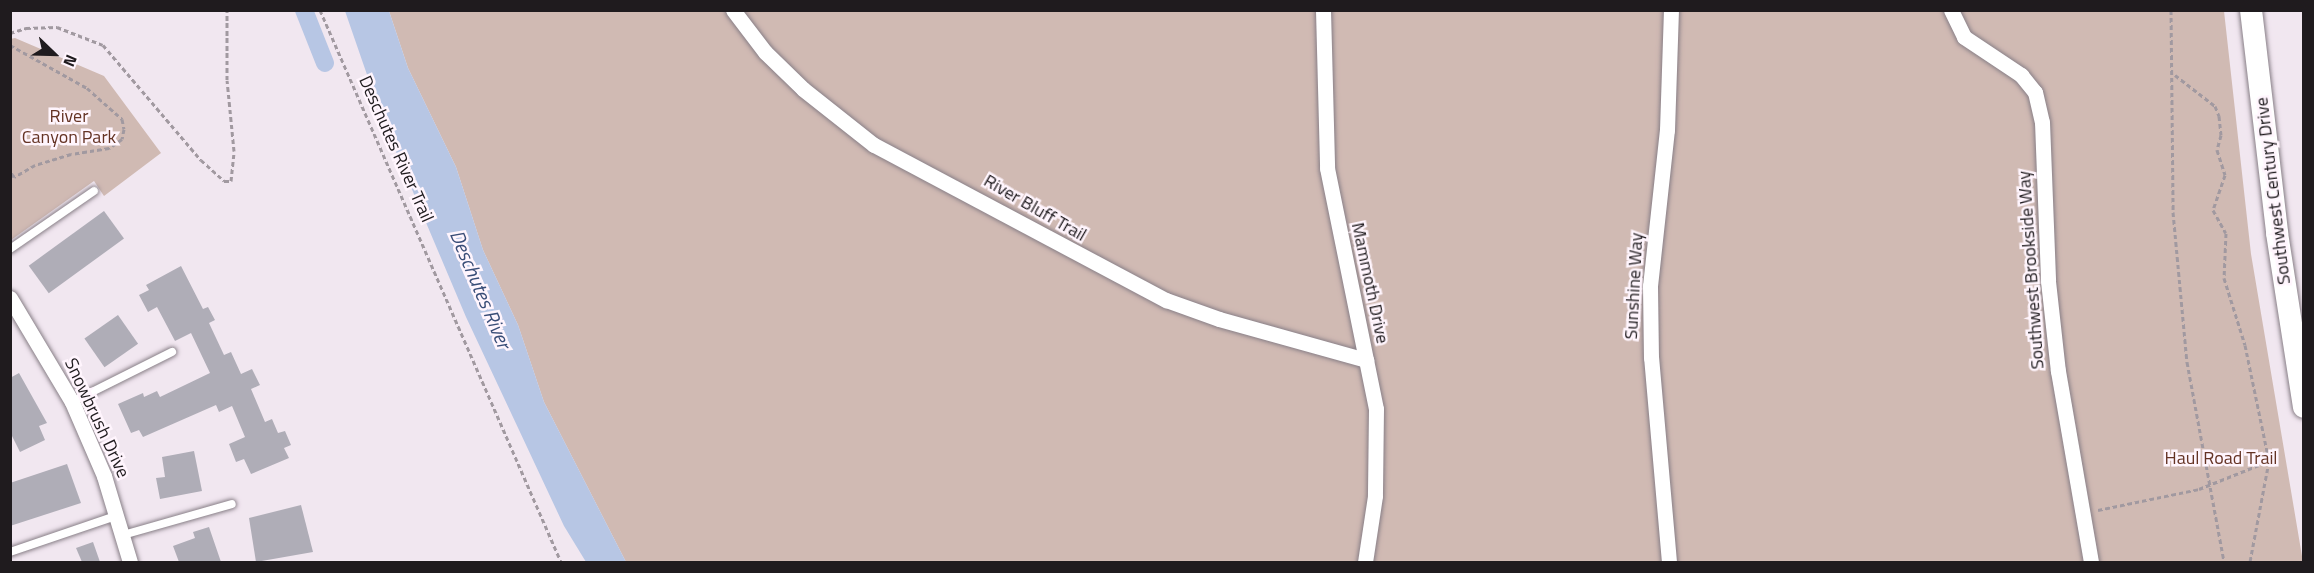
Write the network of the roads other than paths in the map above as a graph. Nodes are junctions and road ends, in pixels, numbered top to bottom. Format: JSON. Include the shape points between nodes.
{"nodes":[{"id":1,"x":733,"y":10,"type":"edge"},
{"id":2,"x":1323,"y":10,"type":"edge"},
{"id":3,"x":1671,"y":10,"type":"edge"},
{"id":4,"x":1951,"y":10,"type":"edge"},
{"id":5,"x":2251,"y":10,"type":"edge"},
{"id":6,"x":94,"y":191,"type":"dead end"},
{"id":7,"x":10,"y":249,"type":"edge"},
{"id":8,"x":10,"y":298,"type":"edge"},
{"id":9,"x":172,"y":352,"type":"dead end"},
{"id":10,"x":1366,"y":360,"type":"junction"},
{"id":11,"x":72,"y":402,"type":"junction"},
{"id":12,"x":2304,"y":407,"type":"edge"},
{"id":13,"x":232,"y":504,"type":"dead end"},
{"id":14,"x":118,"y":515,"type":"junction"},
{"id":15,"x":123,"y":535,"type":"junction"},
{"id":16,"x":10,"y":552,"type":"edge"},
{"id":17,"x":130,"y":562,"type":"edge"},
{"id":18,"x":1365,"y":562,"type":"edge"},
{"id":19,"x":1669,"y":562,"type":"edge"},
{"id":20,"x":2091,"y":562,"type":"edge"}],
"edges":[{"from":1,"to":10,"type":"street","name":"River Bluff Trail","via":[[765,52],[803,89],[874,145],[1166,300]]},
{"from":2,"to":10,"type":"street","name":"Mammoth Drive","via":[[1327,168]]},
{"from":3,"to":19,"type":"street","name":"Sunshine Way","via":[[1667,129],[1650,286],[1651,357]]},
{"from":4,"to":20,"type":"street","name":"Southwest Brookside Way","via":[[1964,37],[2021,75],[2035,92],[2042,122],[2048,281],[2058,370]]},
{"from":5,"to":12,"type":"main road","name":"Southwest Century Drive","via":[[2277,233]]},
{"from":6,"to":7,"type":"lane"},
{"from":8,"to":11,"type":"street","name":"Snowbrush Drive"},
{"from":9,"to":11,"type":"lane"},
{"from":10,"to":18,"type":"street","name":"Mammoth Drive","via":[[1376,409],[1377,452]]},
{"from":11,"to":14,"type":"street","name":"Snowbrush Drive"},
{"from":13,"to":15,"type":"lane"},
{"from":14,"to":15,"type":"street","name":"Snowbrush Drive"},
{"from":14,"to":16,"type":"lane"},
{"from":15,"to":17,"type":"street","name":"Snowbrush Drive"}]}
